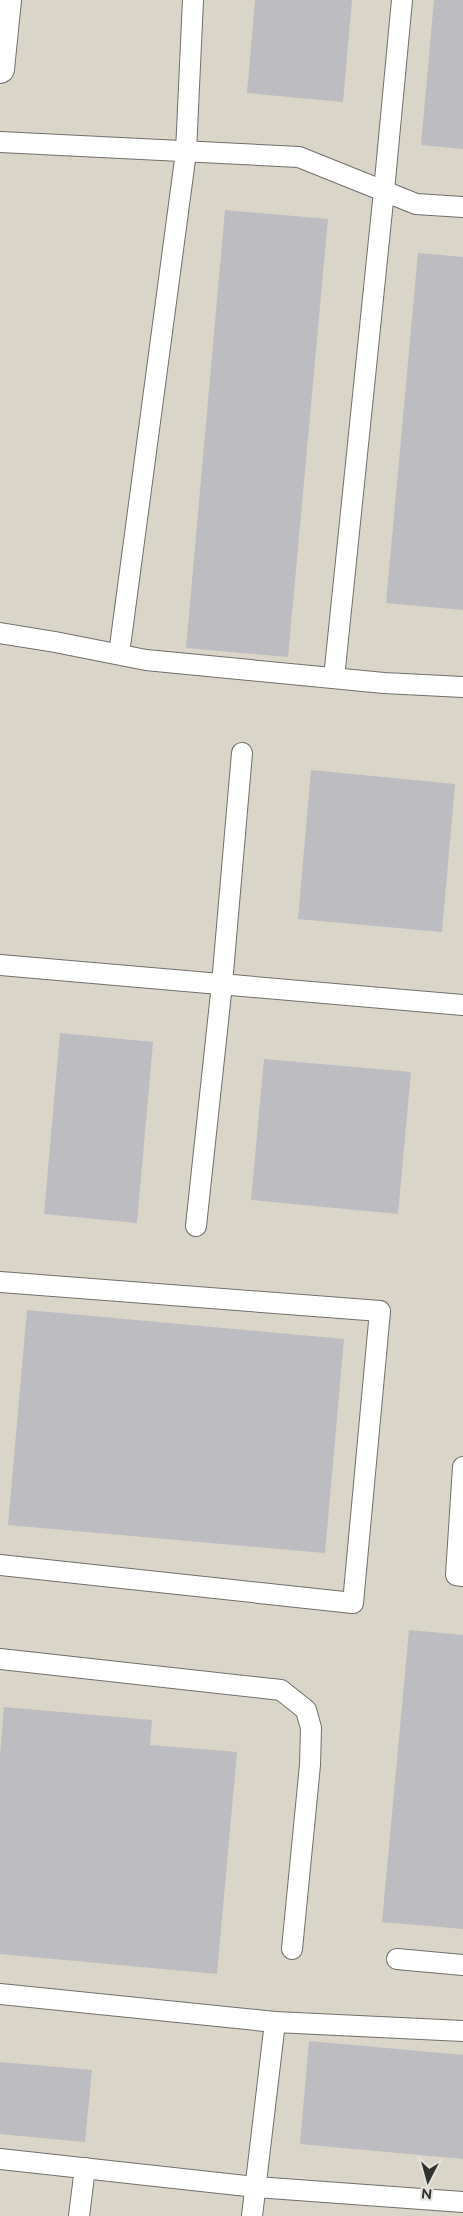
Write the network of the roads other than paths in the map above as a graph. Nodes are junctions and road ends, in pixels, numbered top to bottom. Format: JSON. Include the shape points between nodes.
{"nodes":[{"id":1,"x":7,"y":0,"type":"edge"},
{"id":2,"x":193,"y":0,"type":"edge"},
{"id":3,"x":402,"y":0,"type":"edge"},
{"id":4,"x":0,"y":69,"type":"edge"},
{"id":5,"x":0,"y":142,"type":"edge"},
{"id":6,"x":186,"y":152,"type":"junction"},
{"id":7,"x":384,"y":192,"type":"junction"},
{"id":8,"x":463,"y":207,"type":"edge"},
{"id":9,"x":0,"y":633,"type":"edge"},
{"id":10,"x":119,"y":654,"type":"junction"},
{"id":11,"x":334,"y":678,"type":"junction"},
{"id":12,"x":463,"y":687,"type":"edge"},
{"id":13,"x":242,"y":753,"type":"dead end"},
{"id":14,"x":0,"y":965,"type":"edge"},
{"id":15,"x":222,"y":984,"type":"junction"},
{"id":16,"x":463,"y":1005,"type":"edge"},
{"id":17,"x":196,"y":1226,"type":"dead end"},
{"id":18,"x":0,"y":1282,"type":"edge"},
{"id":19,"x":463,"y":1467,"type":"edge"},
{"id":20,"x":0,"y":1565,"type":"edge"},
{"id":21,"x":463,"y":1576,"type":"edge"},
{"id":22,"x":0,"y":1659,"type":"edge"},
{"id":23,"x":292,"y":1949,"type":"dead end"},
{"id":24,"x":397,"y":1959,"type":"dead end"},
{"id":25,"x":463,"y":1965,"type":"edge"},
{"id":26,"x":0,"y":1994,"type":"edge"},
{"id":27,"x":276,"y":2022,"type":"junction"},
{"id":28,"x":463,"y":2031,"type":"edge"},
{"id":29,"x":0,"y":2159,"type":"edge"},
{"id":30,"x":85,"y":2168,"type":"junction"},
{"id":31,"x":256,"y":2187,"type":"junction"},
{"id":32,"x":463,"y":2202,"type":"edge"},
{"id":33,"x":79,"y":2216,"type":"edge"},
{"id":34,"x":252,"y":2216,"type":"edge"}],
"edges":[{"from":1,"to":4,"type":"main road"},
{"from":2,"to":6,"type":"lane"},
{"from":3,"to":7,"type":"lane"},
{"from":5,"to":6,"type":"lane"},
{"from":6,"to":7,"type":"lane","via":[[299,157]]},
{"from":6,"to":10,"type":"lane"},
{"from":7,"to":8,"type":"lane","via":[[416,204]]},
{"from":7,"to":11,"type":"lane"},
{"from":9,"to":10,"type":"lane"},
{"from":10,"to":11,"type":"lane","via":[[146,660]]},
{"from":11,"to":12,"type":"lane"},
{"from":13,"to":15,"type":"lane"},
{"from":14,"to":15,"type":"lane"},
{"from":15,"to":16,"type":"lane"},
{"from":15,"to":17,"type":"lane"},
{"from":18,"to":20,"type":"lane","via":[[380,1311],[353,1604]]},
{"from":19,"to":21,"type":"lane","via":[[456,1575]]},
{"from":22,"to":23,"type":"lane","via":[[281,1690],[306,1710],[311,1728],[310,1765]]},
{"from":24,"to":25,"type":"lane"},
{"from":26,"to":27,"type":"lane"},
{"from":27,"to":28,"type":"lane"},
{"from":27,"to":31,"type":"lane"},
{"from":29,"to":30,"type":"lane"},
{"from":30,"to":31,"type":"lane"},
{"from":30,"to":33,"type":"lane"},
{"from":31,"to":32,"type":"lane"},
{"from":31,"to":34,"type":"lane"}]}
